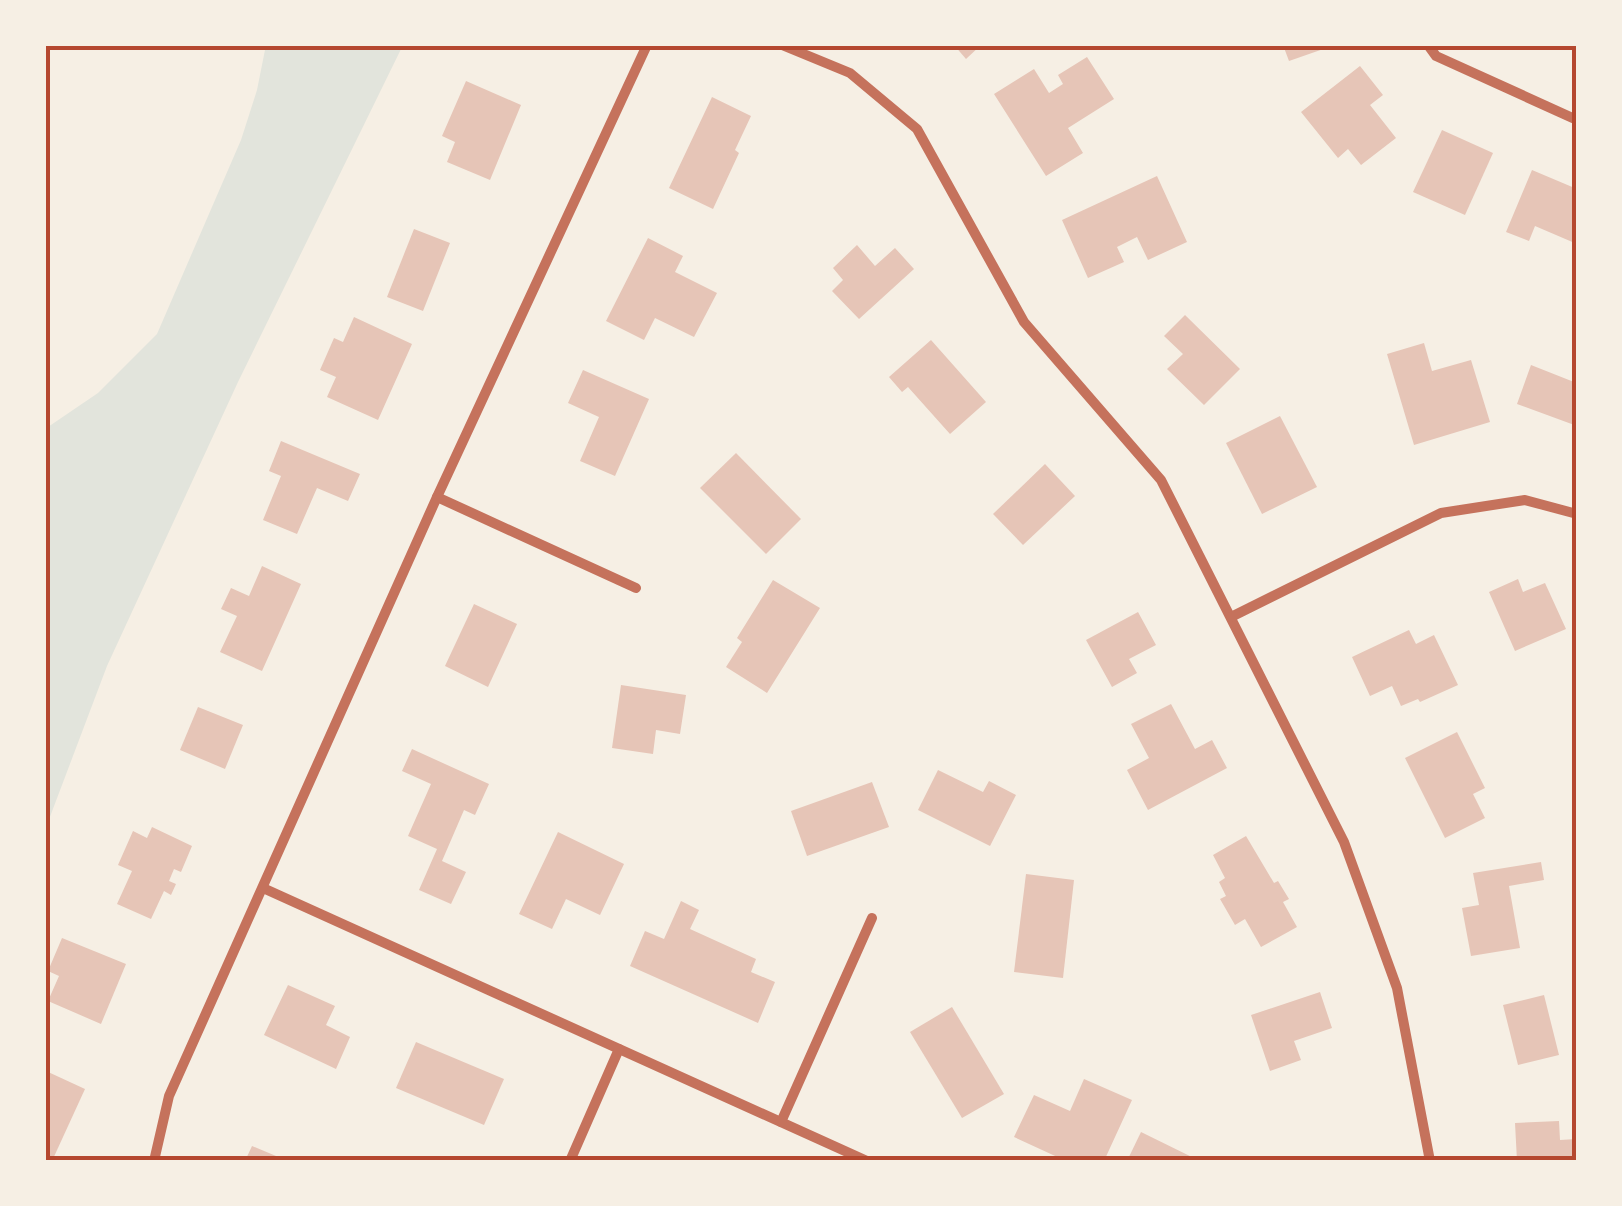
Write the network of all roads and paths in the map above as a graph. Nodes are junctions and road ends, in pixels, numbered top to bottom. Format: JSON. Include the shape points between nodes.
{"nodes":[{"id":1,"x":647,"y":45,"type":"edge"},
{"id":2,"x":782,"y":45,"type":"edge"},
{"id":3,"x":1428,"y":45,"type":"edge"},
{"id":4,"x":1577,"y":120,"type":"edge"},
{"id":5,"x":437,"y":497,"type":"junction"},
{"id":6,"x":1577,"y":514,"type":"edge"},
{"id":7,"x":636,"y":588,"type":"dead end"},
{"id":8,"x":1231,"y":617,"type":"junction"},
{"id":9,"x":263,"y":888,"type":"junction"},
{"id":10,"x":872,"y":918,"type":"dead end"},
{"id":11,"x":619,"y":1048,"type":"junction"},
{"id":12,"x":780,"y":1122,"type":"junction"},
{"id":13,"x":154,"y":1161,"type":"edge"},
{"id":14,"x":570,"y":1161,"type":"edge"},
{"id":15,"x":867,"y":1161,"type":"edge"},
{"id":16,"x":1430,"y":1161,"type":"edge"}],
"edges":[{"from":1,"to":5,"type":"street"},
{"from":2,"to":8,"type":"street","via":[[850,74],[917,129],[1024,322],[1160,480]]},
{"from":3,"to":4,"type":"street","via":[[1436,56]]},
{"from":5,"to":7,"type":"street"},
{"from":5,"to":9,"type":"street"},
{"from":6,"to":8,"type":"street","via":[[1525,500],[1442,512]]},
{"from":8,"to":16,"type":"street","via":[[1344,842],[1396,988]]},
{"from":9,"to":11,"type":"street"},
{"from":9,"to":13,"type":"street","via":[[169,1096]]},
{"from":10,"to":12,"type":"street"},
{"from":11,"to":12,"type":"street"},
{"from":11,"to":14,"type":"street"},
{"from":12,"to":15,"type":"street"}]}
